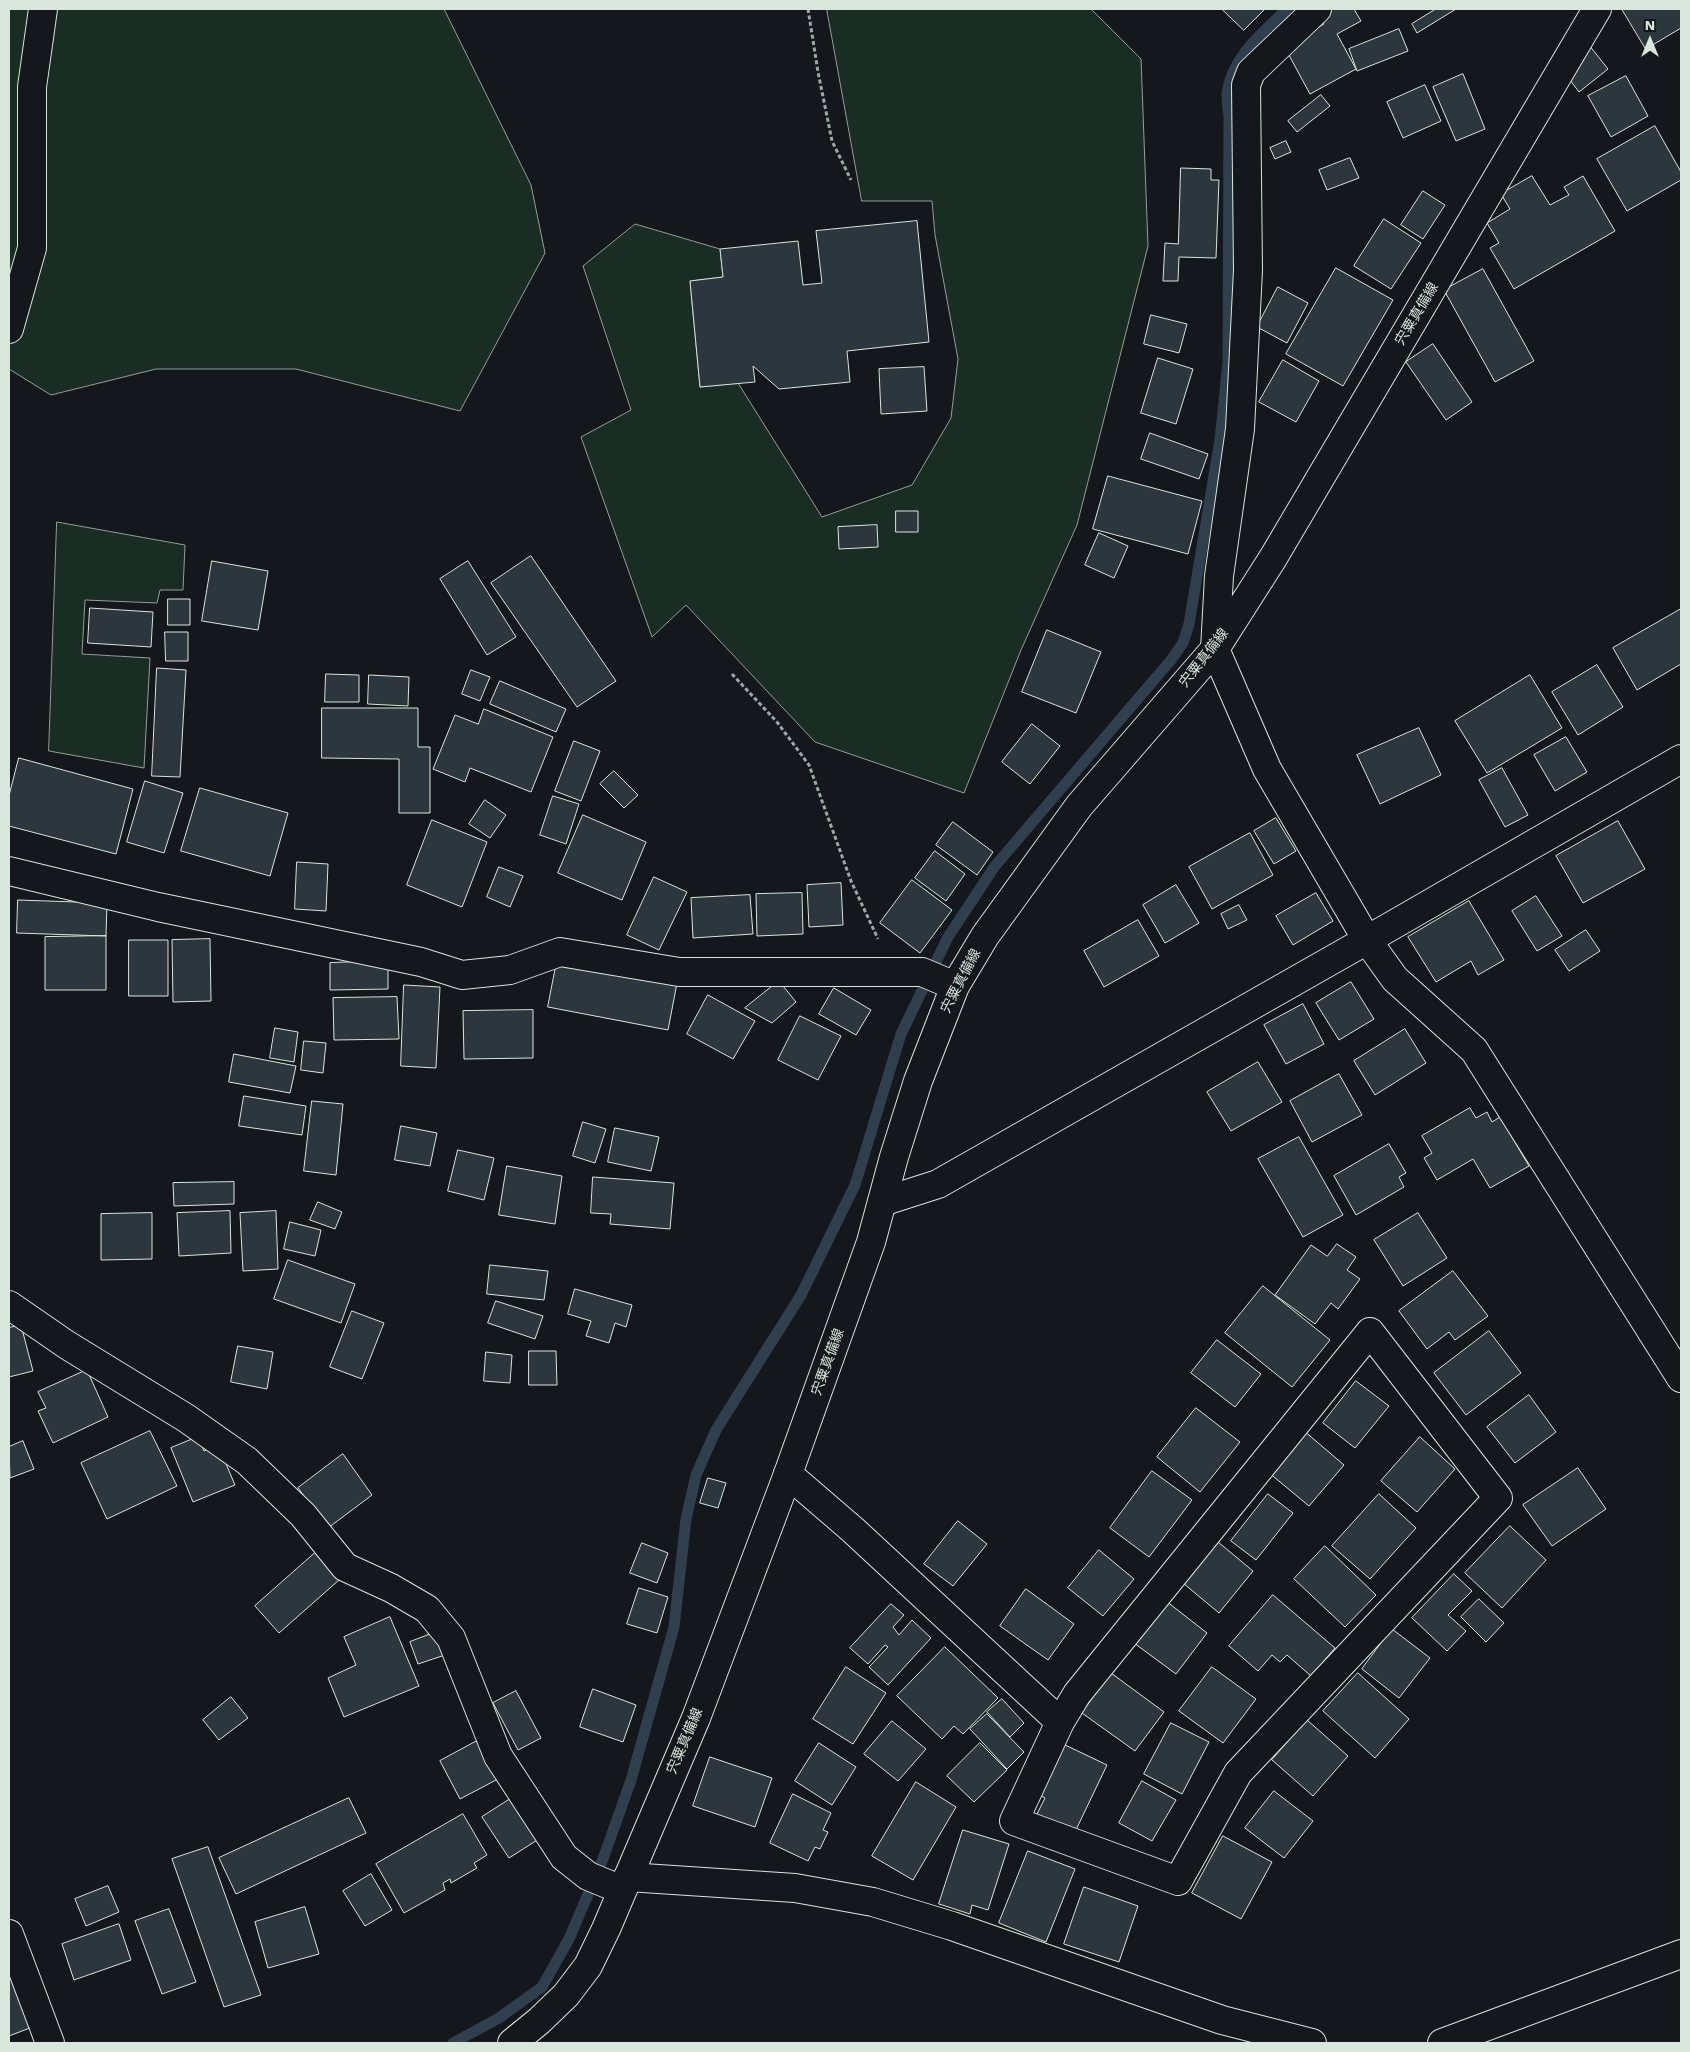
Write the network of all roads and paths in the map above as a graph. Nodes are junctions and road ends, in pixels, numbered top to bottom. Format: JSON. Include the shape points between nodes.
{"nodes":[{"id":1,"x":44,"y":9,"type":"edge"},
{"id":2,"x":808,"y":9,"type":"edge"},
{"id":3,"x":1597,"y":9,"type":"edge"},
{"id":4,"x":1310,"y":11,"type":"edge"},
{"id":5,"x":851,"y":180,"type":"dead end"},
{"id":6,"x":9,"y":329,"type":"edge"},
{"id":7,"x":1215,"y":649,"type":"junction"},
{"id":8,"x":732,"y":674,"type":"dead end"},
{"id":9,"x":1681,"y":759,"type":"edge"},
{"id":10,"x":9,"y":871,"type":"edge"},
{"id":11,"x":1367,"y":940,"type":"junction"},
{"id":12,"x":895,"y":973,"type":"junction"},
{"id":13,"x":938,"y":978,"type":"junction"},
{"id":14,"x":882,"y":1202,"type":"junction"},
{"id":15,"x":9,"y":1305,"type":"edge"},
{"id":16,"x":1681,"y":1378,"type":"edge"},
{"id":17,"x":788,"y":1474,"type":"junction"},
{"id":18,"x":1060,"y":1722,"type":"junction"},
{"id":19,"x":611,"y":1882,"type":"junction"},
{"id":20,"x":9,"y":1934,"type":"edge"},
{"id":21,"x":1681,"y":1954,"type":"edge"},
{"id":22,"x":1468,"y":2038,"type":"edge"},
{"id":23,"x":50,"y":2043,"type":"edge"},
{"id":24,"x":512,"y":2043,"type":"edge"},
{"id":25,"x":1312,"y":2043,"type":"edge"},
{"id":26,"x":1442,"y":2043,"type":"edge"}],
"edges":[{"from":1,"to":6,"type":"street","via":[[32,87],[32,248]]},
{"from":2,"to":5,"type":"path","via":[[832,141]]},
{"from":3,"to":7,"type":"street","name":"宍粟真備線","via":[[1273,558]]},
{"from":4,"to":7,"type":"street","via":[[1251,72],[1246,85],[1248,270],[1240,429],[1219,576]]},
{"from":7,"to":11,"type":"street","via":[[1267,770]]},
{"from":7,"to":13,"type":"street","name":"宍粟真備線","via":[[1079,806],[985,936]]},
{"from":8,"to":12,"type":"path","via":[[777,722],[809,765],[851,881]]},
{"from":9,"to":11,"type":"street"},
{"from":10,"to":12,"type":"street","via":[[158,907],[421,962],[462,975],[510,970],[560,952],[678,972]]},
{"from":11,"to":14,"type":"street","via":[[938,1184]]},
{"from":11,"to":16,"type":"street","via":[[1394,979],[1474,1050]]},
{"from":12,"to":13,"type":"street"},
{"from":13,"to":14,"type":"street","name":"宍粟真備線","via":[[918,1081]]},
{"from":14,"to":17,"type":"street","name":"宍粟真備線","via":[[871,1242]]},
{"from":15,"to":19,"type":"street","via":[[67,1345],[186,1418],[247,1461],[303,1515],[345,1567],[427,1609],[451,1638],[498,1756],[564,1857]]},
{"from":17,"to":18,"type":"street"},
{"from":17,"to":19,"type":"street","name":"宍粟真備線","via":[[696,1718]]},
{"from":18,"to":18,"type":"street","via":[[1077,1694],[1370,1332],[1498,1498],[1238,1773],[1178,1881],[1014,1821]]},
{"from":19,"to":24,"type":"street","name":"宍粟真備線","via":[[588,1966],[566,1995]]},
{"from":19,"to":25,"type":"street","via":[[795,1888],[873,1902],[952,1926],[1222,2020]]},
{"from":20,"to":23,"type":"street"},
{"from":21,"to":22,"type":"street"},
{"from":22,"to":26,"type":"street"}]}
